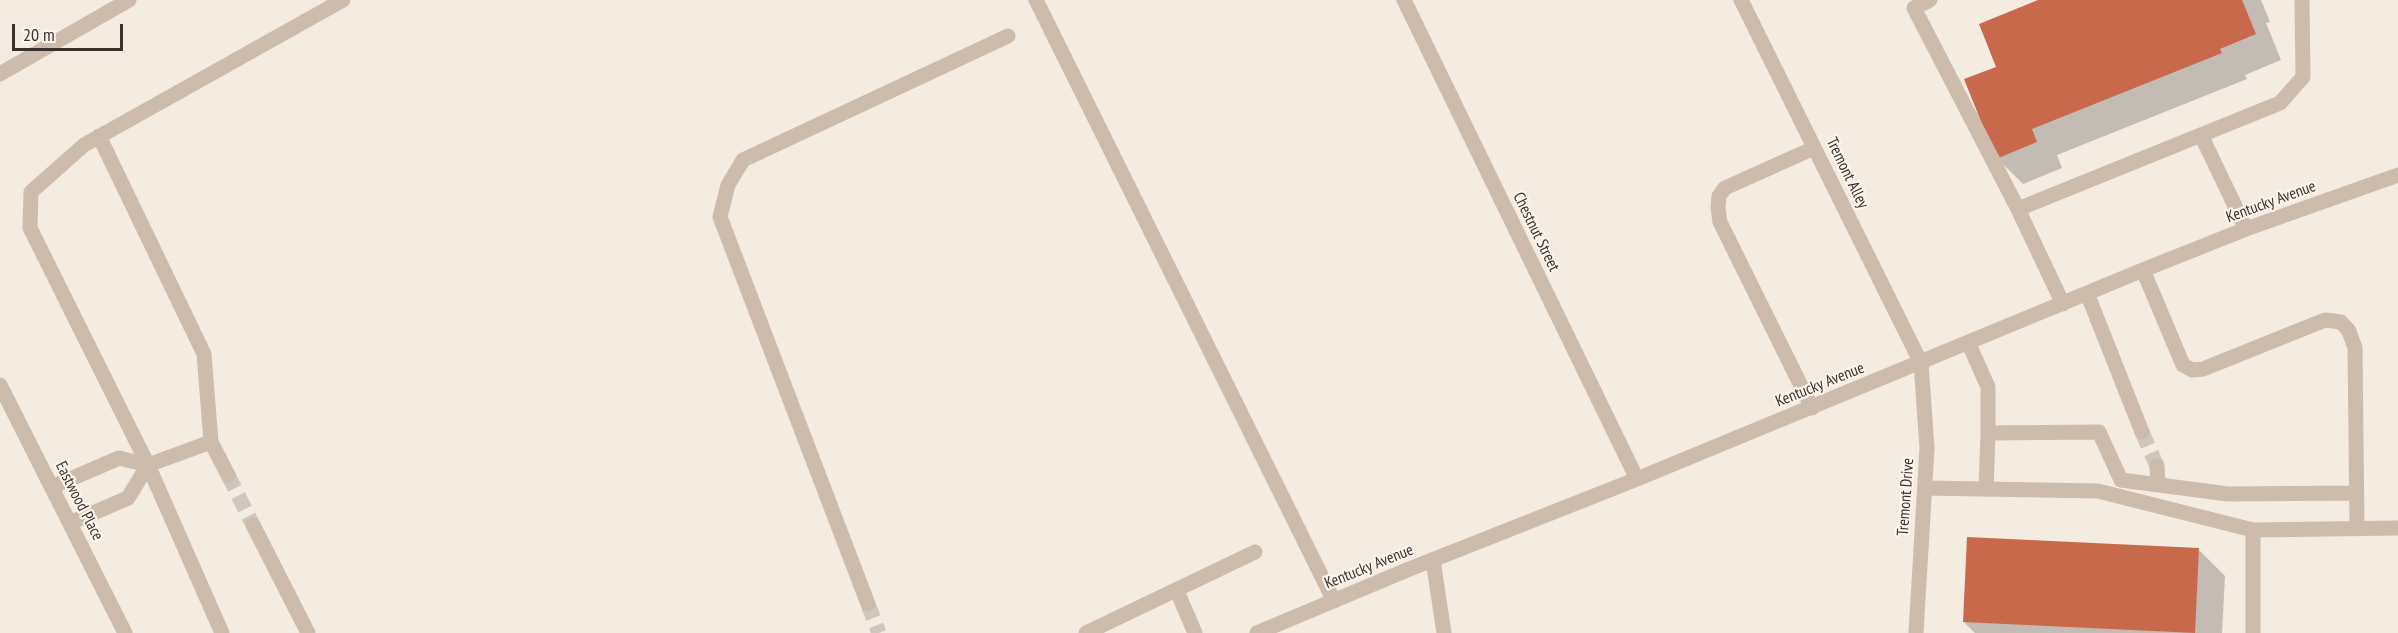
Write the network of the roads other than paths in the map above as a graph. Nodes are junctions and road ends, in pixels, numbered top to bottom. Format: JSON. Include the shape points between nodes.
{"nodes":[{"id":1,"x":129,"y":0,"type":"edge"},
{"id":2,"x":343,"y":0,"type":"edge"},
{"id":3,"x":1036,"y":0,"type":"edge"},
{"id":4,"x":1404,"y":0,"type":"edge"},
{"id":5,"x":1741,"y":0,"type":"edge"},
{"id":6,"x":1930,"y":0,"type":"edge"},
{"id":7,"x":2302,"y":0,"type":"edge"},
{"id":8,"x":1008,"y":36,"type":"dead end"},
{"id":9,"x":0,"y":74,"type":"edge"},
{"id":10,"x":2200,"y":135,"type":"junction"},
{"id":11,"x":99,"y":136,"type":"junction"},
{"id":12,"x":1814,"y":148,"type":"junction"},
{"id":13,"x":2398,"y":175,"type":"edge"},
{"id":14,"x":2018,"y":209,"type":"junction"},
{"id":15,"x":2246,"y":229,"type":"junction"},
{"id":16,"x":2144,"y":270,"type":"junction"},
{"id":17,"x":2087,"y":293,"type":"junction"},
{"id":18,"x":2063,"y":304,"type":"junction"},
{"id":19,"x":1968,"y":342,"type":"junction"},
{"id":20,"x":1920,"y":363,"type":"junction"},
{"id":21,"x":0,"y":386,"type":"edge"},
{"id":22,"x":1812,"y":408,"type":"junction"},
{"id":23,"x":2142,"y":432,"type":"tunnel mouth"},
{"id":24,"x":1988,"y":433,"type":"junction"},
{"id":25,"x":211,"y":442,"type":"junction"},
{"id":26,"x":148,"y":465,"type":"junction"},
{"id":27,"x":2157,"y":466,"type":"tunnel mouth"},
{"id":28,"x":228,"y":475,"type":"tunnel mouth"},
{"id":29,"x":1636,"y":480,"type":"junction"},
{"id":30,"x":2158,"y":485,"type":"junction"},
{"id":31,"x":52,"y":487,"type":"junction"},
{"id":32,"x":1924,"y":488,"type":"junction"},
{"id":33,"x":1986,"y":489,"type":"junction"},
{"id":34,"x":2356,"y":493,"type":"junction"},
{"id":35,"x":70,"y":523,"type":"junction"},
{"id":36,"x":253,"y":525,"type":"tunnel mouth"},
{"id":37,"x":2398,"y":528,"type":"edge"},
{"id":38,"x":2357,"y":529,"type":"junction"},
{"id":39,"x":2253,"y":530,"type":"junction"},
{"id":40,"x":1255,"y":552,"type":"dead end"},
{"id":41,"x":1433,"y":560,"type":"junction"},
{"id":42,"x":1177,"y":591,"type":"junction"},
{"id":43,"x":1334,"y":601,"type":"junction"},
{"id":44,"x":868,"y":604,"type":"tunnel mouth"},
{"id":45,"x":125,"y":633,"type":"edge"},
{"id":46,"x":222,"y":633,"type":"edge"},
{"id":47,"x":308,"y":633,"type":"edge"},
{"id":48,"x":1086,"y":633,"type":"edge"},
{"id":49,"x":1195,"y":633,"type":"edge"},
{"id":50,"x":1257,"y":633,"type":"edge"},
{"id":51,"x":1444,"y":633,"type":"edge"},
{"id":52,"x":1916,"y":633,"type":"edge"},
{"id":53,"x":2253,"y":633,"type":"edge"}],
"edges":[{"from":1,"to":9,"type":"street"},
{"from":2,"to":11,"type":"street"},
{"from":3,"to":43,"type":"street"},
{"from":4,"to":29,"type":"street","name":"Chestnut Street"},
{"from":5,"to":12,"type":"street","name":"Tremont Alley"},
{"from":6,"to":14,"type":"street","via":[[1914,8]]},
{"from":7,"to":10,"type":"street","via":[[2303,77],[2280,103]]},
{"from":8,"to":44,"type":"street","via":[[743,160],[728,185],[720,217]]},
{"from":10,"to":14,"type":"street"},
{"from":10,"to":15,"type":"street"},
{"from":11,"to":25,"type":"street","via":[[204,354]]},
{"from":11,"to":26,"type":"street","via":[[31,192],[30,228]]},
{"from":12,"to":20,"type":"street","name":"Tremont Alley"},
{"from":12,"to":22,"type":"street","via":[[1725,188],[1719,196],[1718,208],[1720,222]]},
{"from":13,"to":15,"type":"street","name":"Kentucky Avenue"},
{"from":14,"to":18,"type":"street"},
{"from":15,"to":16,"type":"street","name":"Kentucky Avenue"},
{"from":16,"to":17,"type":"street","name":"Kentucky Avenue"},
{"from":16,"to":34,"type":"street","via":[[2184,365],[2192,370],[2325,320],[2341,322],[2355,348]]},
{"from":17,"to":18,"type":"street","name":"Kentucky Avenue"},
{"from":17,"to":23,"type":"street"},
{"from":18,"to":19,"type":"street","name":"Kentucky Avenue"},
{"from":19,"to":20,"type":"street","name":"Kentucky Avenue"},
{"from":19,"to":24,"type":"street","via":[[1988,387]]},
{"from":20,"to":22,"type":"street","name":"Kentucky Avenue"},
{"from":20,"to":32,"type":"street","name":"Tremont Drive","via":[[1927,448]]},
{"from":21,"to":31,"type":"street","name":"Eastwood Place"},
{"from":22,"to":29,"type":"street","name":"Kentucky Avenue"},
{"from":24,"to":30,"type":"street","via":[[2099,432],[2121,480]]},
{"from":24,"to":33,"type":"street"},
{"from":25,"to":26,"type":"street"},
{"from":25,"to":28,"type":"street"},
{"from":26,"to":31,"type":"street","via":[[119,458]]},
{"from":26,"to":35,"type":"street","via":[[128,498]]},
{"from":26,"to":46,"type":"street"},
{"from":27,"to":30,"type":"street"},
{"from":29,"to":41,"type":"street","name":"Kentucky Avenue"},
{"from":30,"to":34,"type":"street","via":[[2228,494]]},
{"from":31,"to":35,"type":"street","name":"Eastwood Place"},
{"from":32,"to":33,"type":"street"},
{"from":32,"to":52,"type":"street","name":"Tremont Drive"},
{"from":33,"to":39,"type":"street","via":[[2098,491]]},
{"from":34,"to":38,"type":"street"},
{"from":35,"to":45,"type":"street","name":"Eastwood Place"},
{"from":36,"to":47,"type":"street"},
{"from":37,"to":38,"type":"street"},
{"from":38,"to":39,"type":"street"},
{"from":39,"to":53,"type":"street"},
{"from":40,"to":42,"type":"street"},
{"from":41,"to":43,"type":"street","name":"Kentucky Avenue"},
{"from":41,"to":51,"type":"street"},
{"from":42,"to":48,"type":"street"},
{"from":42,"to":49,"type":"street"},
{"from":43,"to":50,"type":"street","name":"Kentucky Avenue"}]}
